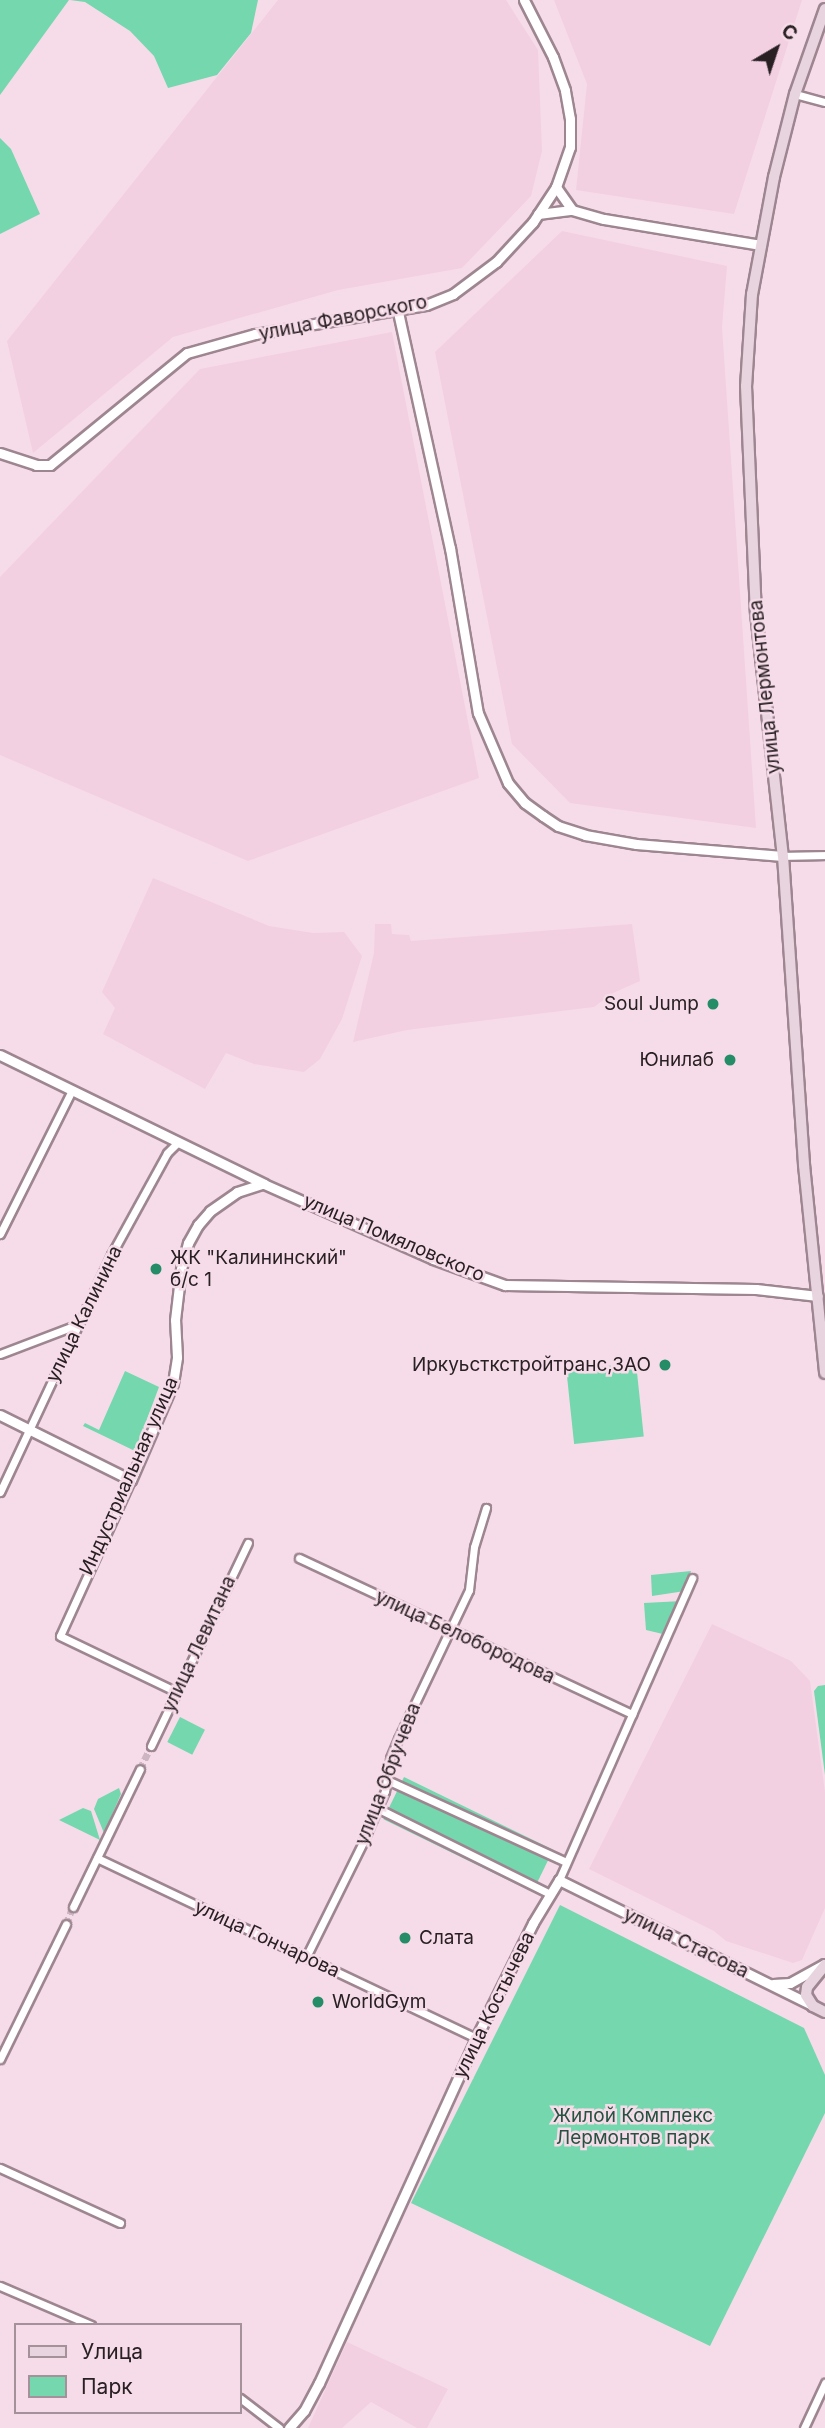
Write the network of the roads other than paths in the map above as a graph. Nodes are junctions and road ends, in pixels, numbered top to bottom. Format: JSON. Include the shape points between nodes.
{"nodes":[{"id":1,"x":524,"y":0,"type":"edge"},
{"id":2,"x":825,"y":9,"type":"edge"},
{"id":3,"x":795,"y":94,"type":"junction"},
{"id":4,"x":825,"y":102,"type":"edge"},
{"id":5,"x":556,"y":187,"type":"junction"},
{"id":6,"x":572,"y":210,"type":"junction"},
{"id":7,"x":538,"y":214,"type":"junction"},
{"id":8,"x":761,"y":245,"type":"junction"},
{"id":9,"x":398,"y":312,"type":"junction"},
{"id":10,"x":0,"y":453,"type":"edge"},
{"id":11,"x":825,"y":855,"type":"edge"},
{"id":12,"x":783,"y":856,"type":"junction"},
{"id":13,"x":0,"y":1055,"type":"edge"},
{"id":14,"x":72,"y":1090,"type":"junction"},
{"id":15,"x":178,"y":1142,"type":"junction"},
{"id":16,"x":264,"y":1184,"type":"junction"},
{"id":17,"x":0,"y":1234,"type":"edge"},
{"id":18,"x":818,"y":1296,"type":"junction"},
{"id":19,"x":80,"y":1324,"type":"junction"},
{"id":20,"x":0,"y":1354,"type":"edge"},
{"id":21,"x":825,"y":1373,"type":"edge"},
{"id":22,"x":0,"y":1415,"type":"edge"},
{"id":23,"x":29,"y":1429,"type":"junction"},
{"id":24,"x":131,"y":1480,"type":"junction"},
{"id":25,"x":0,"y":1492,"type":"edge"},
{"id":26,"x":486,"y":1508,"type":"dead end"},
{"id":27,"x":248,"y":1542,"type":"dead end"},
{"id":28,"x":299,"y":1558,"type":"dead end"},
{"id":29,"x":692,"y":1578,"type":"dead end"},
{"id":30,"x":450,"y":1629,"type":"junction"},
{"id":31,"x":175,"y":1691,"type":"junction"},
{"id":32,"x":632,"y":1714,"type":"junction"},
{"id":33,"x":151,"y":1745,"type":"tunnel mouth"},
{"id":34,"x":140,"y":1769,"type":"tunnel mouth"},
{"id":35,"x":387,"y":1780,"type":"junction"},
{"id":36,"x":377,"y":1808,"type":"junction"},
{"id":37,"x":97,"y":1858,"type":"junction"},
{"id":38,"x":566,"y":1862,"type":"junction"},
{"id":39,"x":559,"y":1880,"type":"junction"},
{"id":40,"x":550,"y":1894,"type":"junction"},
{"id":41,"x":73,"y":1907,"type":"tunnel mouth"},
{"id":42,"x":65,"y":1924,"type":"tunnel mouth"},
{"id":43,"x":306,"y":1957,"type":"junction"},
{"id":44,"x":825,"y":1964,"type":"edge"},
{"id":45,"x":762,"y":1980,"type":"junction"},
{"id":46,"x":813,"y":2006,"type":"junction"},
{"id":47,"x":825,"y":2012,"type":"edge"},
{"id":48,"x":476,"y":2038,"type":"junction"},
{"id":49,"x":0,"y":2059,"type":"edge"},
{"id":50,"x":0,"y":2168,"type":"edge"},
{"id":51,"x":120,"y":2223,"type":"dead end"},
{"id":52,"x":0,"y":2286,"type":"edge"},
{"id":53,"x":86,"y":2323,"type":"edge"},
{"id":54,"x":825,"y":2383,"type":"edge"},
{"id":55,"x":242,"y":2400,"type":"edge"},
{"id":56,"x":279,"y":2428,"type":"edge"},
{"id":57,"x":289,"y":2428,"type":"edge"},
{"id":58,"x":804,"y":2428,"type":"edge"}],
"edges":[{"from":1,"to":5,"type":"street","name":"улица Фаворского","via":[[553,57],[570,119],[569,147]]},
{"from":2,"to":3,"type":"main road","name":"улица Лермонтова"},
{"from":3,"to":4,"type":"street"},
{"from":3,"to":8,"type":"main road","name":"улица Лермонтова"},
{"from":5,"to":6,"type":"street"},
{"from":5,"to":7,"type":"street","name":"улица Фаворского"},
{"from":6,"to":7,"type":"street"},
{"from":6,"to":8,"type":"street"},
{"from":7,"to":9,"type":"street","name":"улица Фаворского","via":[[472,283]]},
{"from":8,"to":12,"type":"main road","name":"улица Лермонтова","via":[[747,345],[746,450],[756,613]]},
{"from":9,"to":10,"type":"street","name":"улица Фаворского","via":[[255,334],[187,353],[50,464],[36,465]]},
{"from":9,"to":12,"type":"street","via":[[453,561],[478,713],[508,783],[524,803],[543,816],[585,835],[636,844]]},
{"from":11,"to":12,"type":"street"},
{"from":12,"to":18,"type":"main road","name":"улица Лермонтова","via":[[804,1165]]},
{"from":13,"to":14,"type":"street","name":"улица Помяловского"},
{"from":14,"to":15,"type":"street","name":"улица Помяловского"},
{"from":14,"to":17,"type":"street"},
{"from":15,"to":16,"type":"street","name":"улица Помяловского"},
{"from":15,"to":19,"type":"street","name":"улица Калинина","via":[[154,1174]]},
{"from":16,"to":18,"type":"street","name":"улица Помяловского","via":[[433,1259],[505,1285],[756,1289]]},
{"from":16,"to":24,"type":"street","name":"Индустриальная улица","via":[[237,1192],[210,1211],[188,1244],[175,1320],[173,1384]]},
{"from":18,"to":21,"type":"main road","name":"улица Лермонтова"},
{"from":19,"to":20,"type":"street"},
{"from":19,"to":23,"type":"street","name":"улица Калинина"},
{"from":22,"to":23,"type":"street"},
{"from":23,"to":24,"type":"street"},
{"from":23,"to":25,"type":"street","name":"улица Калинина"},
{"from":24,"to":31,"type":"street","name":"Индустриальная улица","via":[[60,1636]]},
{"from":26,"to":30,"type":"street","name":"улица Обручева","via":[[474,1547],[469,1590]]},
{"from":27,"to":31,"type":"street","name":"улица Левитана"},
{"from":28,"to":30,"type":"street","name":"улица Белобородова"},
{"from":29,"to":32,"type":"street","name":"улица Костычева"},
{"from":30,"to":32,"type":"street","name":"улица Белобородова"},
{"from":30,"to":35,"type":"street","name":"улица Обручева","via":[[390,1758]]},
{"from":31,"to":33,"type":"street","name":"улица Левитана"},
{"from":32,"to":38,"type":"street","name":"улица Костычева"},
{"from":34,"to":37,"type":"street"},
{"from":35,"to":36,"type":"street","name":"улица Обручева"},
{"from":35,"to":38,"type":"street"},
{"from":36,"to":40,"type":"street"},
{"from":36,"to":43,"type":"street","name":"улица Обручева"},
{"from":37,"to":41,"type":"street"},
{"from":37,"to":43,"type":"street","name":"улица Гончарова"},
{"from":38,"to":39,"type":"street","name":"улица Костычева"},
{"from":39,"to":40,"type":"street","name":"улица Костычева"},
{"from":39,"to":45,"type":"street","name":"улица Стасова"},
{"from":40,"to":48,"type":"street","name":"улица Костычева"},
{"from":42,"to":49,"type":"street"},
{"from":43,"to":48,"type":"street","name":"улица Гончарова"},
{"from":44,"to":45,"type":"street","via":[[790,1983]]},
{"from":44,"to":46,"type":"main road","via":[[807,1987]]},
{"from":45,"to":46,"type":"street","name":"улица Стасова"},
{"from":46,"to":47,"type":"main road"},
{"from":48,"to":57,"type":"street","name":"улица Костычева","via":[[322,2377]]},
{"from":50,"to":51,"type":"street"},
{"from":52,"to":53,"type":"street"},
{"from":54,"to":58,"type":"street"},
{"from":55,"to":56,"type":"street"}]}
